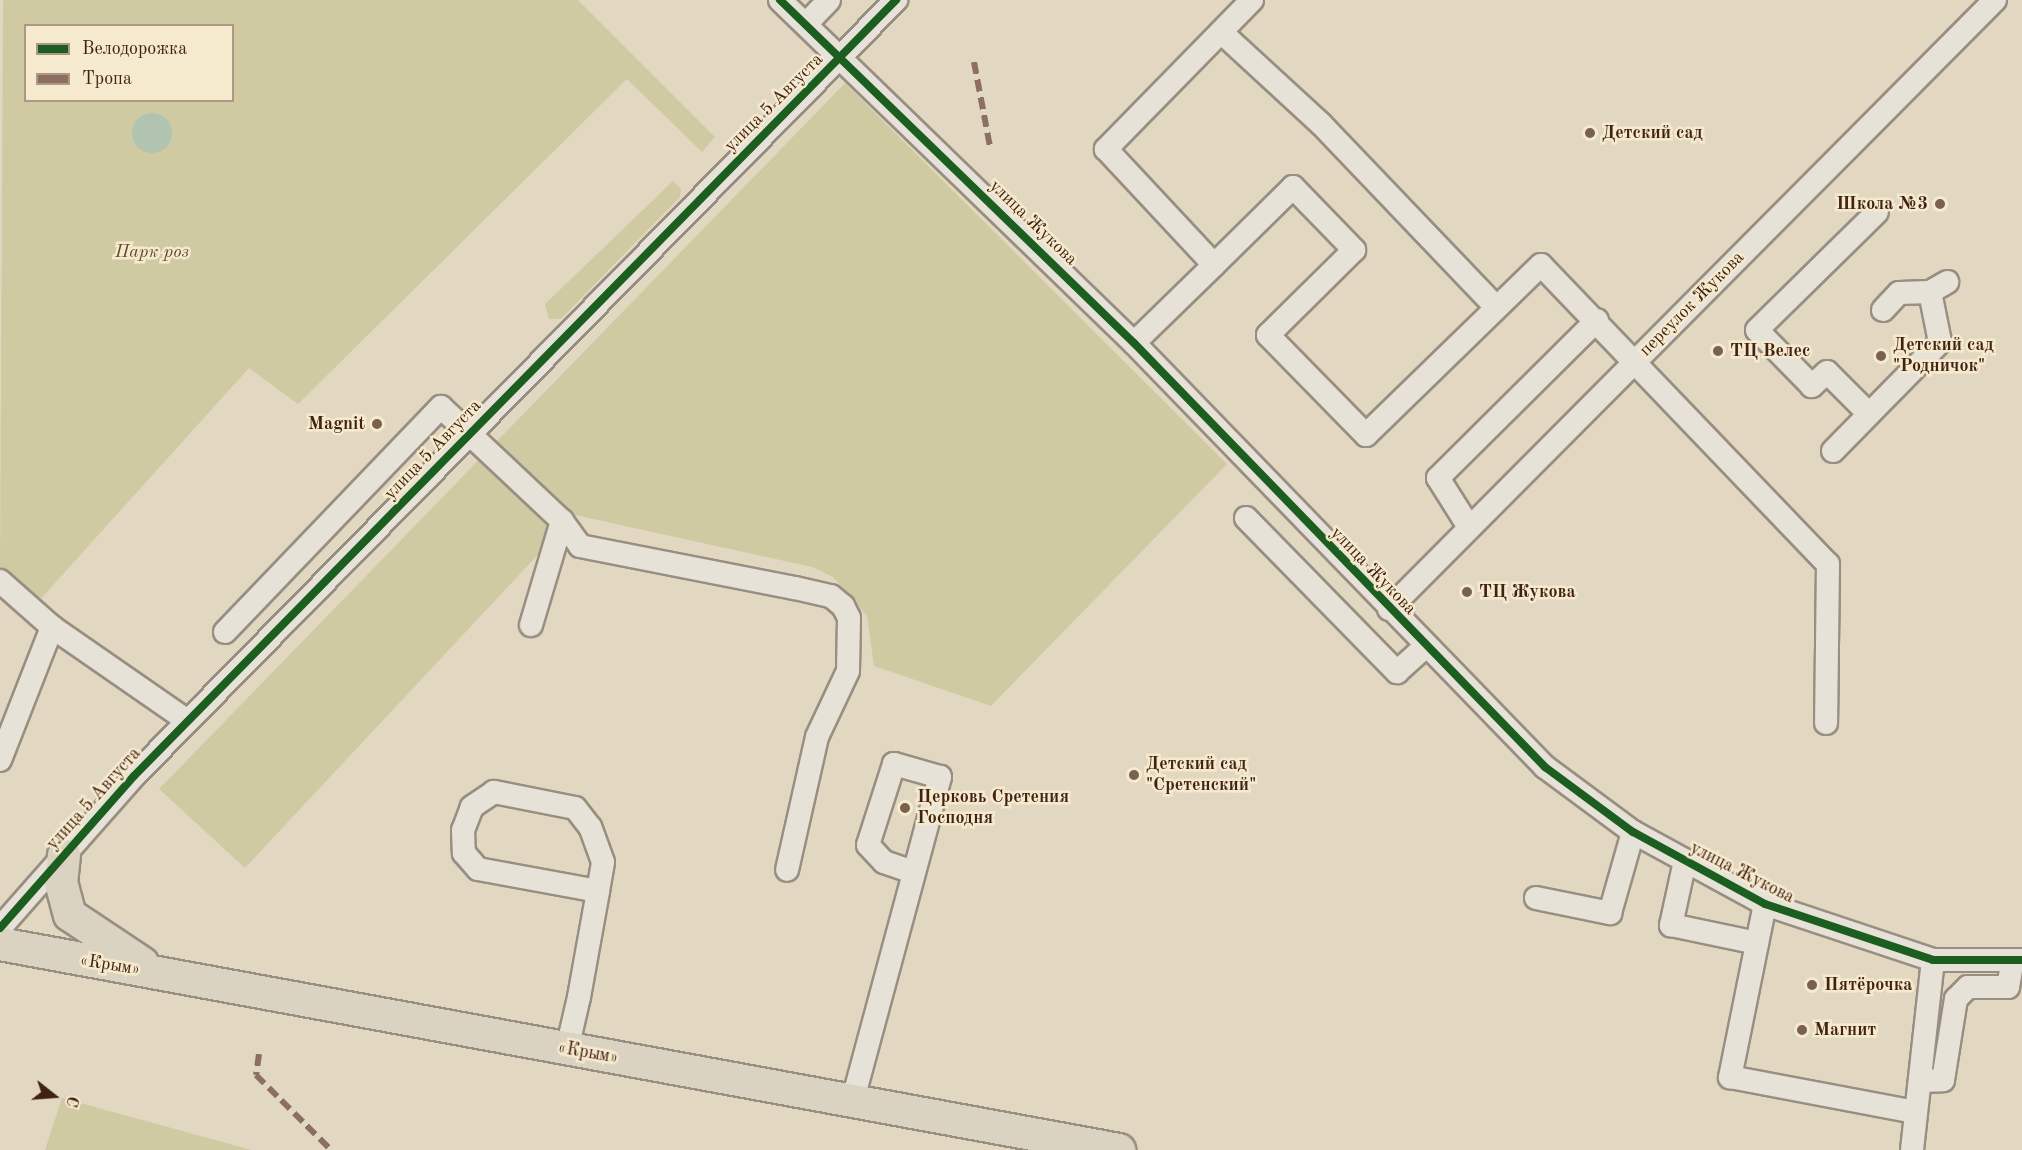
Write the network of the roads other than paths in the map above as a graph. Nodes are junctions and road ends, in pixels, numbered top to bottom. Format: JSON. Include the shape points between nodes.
{"nodes":[{"id":1,"x":780,"y":0,"type":"edge"},
{"id":2,"x":829,"y":0,"type":"edge"},
{"id":3,"x":896,"y":0,"type":"edge"},
{"id":4,"x":1252,"y":0,"type":"edge"},
{"id":5,"x":1995,"y":0,"type":"edge"},
{"id":6,"x":806,"y":24,"type":"junction"},
{"id":7,"x":1221,"y":32,"type":"junction"},
{"id":8,"x":841,"y":56,"type":"junction"},
{"id":9,"x":1877,"y":212,"type":"dead end"},
{"id":10,"x":1214,"y":265,"type":"junction"},
{"id":11,"x":1496,"y":308,"type":"junction"},
{"id":12,"x":1883,"y":310,"type":"dead end"},
{"id":13,"x":1597,"y":321,"type":"junction"},
{"id":14,"x":1134,"y":343,"type":"junction"},
{"id":15,"x":1637,"y":359,"type":"junction"},
{"id":16,"x":1869,"y":414,"type":"junction"},
{"id":17,"x":469,"y":434,"type":"junction"},
{"id":18,"x":1833,"y":451,"type":"dead end"},
{"id":19,"x":368,"y":482,"type":"junction"},
{"id":20,"x":396,"y":508,"type":"junction"},
{"id":21,"x":1246,"y":518,"type":"dead end"},
{"id":22,"x":562,"y":521,"type":"junction"},
{"id":23,"x":1469,"y":527,"type":"junction"},
{"id":24,"x":296,"y":554,"type":"junction"},
{"id":25,"x":0,"y":581,"type":"edge"},
{"id":26,"x":325,"y":581,"type":"junction"},
{"id":27,"x":1389,"y":609,"type":"junction"},
{"id":28,"x":531,"y":625,"type":"dead end"},
{"id":29,"x":52,"y":627,"type":"junction"},
{"id":30,"x":225,"y":632,"type":"dead end"},
{"id":31,"x":1425,"y":647,"type":"junction"},
{"id":32,"x":188,"y":721,"type":"junction"},
{"id":33,"x":1826,"y":723,"type":"dead end"},
{"id":34,"x":0,"y":760,"type":"edge"},
{"id":35,"x":1633,"y":832,"type":"junction"},
{"id":36,"x":64,"y":855,"type":"junction"},
{"id":37,"x":1684,"y":861,"type":"junction"},
{"id":38,"x":787,"y":870,"type":"dead end"},
{"id":39,"x":913,"y":872,"type":"junction"},
{"id":40,"x":598,"y":891,"type":"junction"},
{"id":41,"x":1536,"y":898,"type":"dead end"},
{"id":42,"x":1765,"y":904,"type":"junction"},
{"id":43,"x":0,"y":928,"type":"edge"},
{"id":44,"x":1757,"y":943,"type":"junction"},
{"id":45,"x":0,"y":944,"type":"edge"},
{"id":46,"x":58,"y":957,"type":"junction"},
{"id":47,"x":1934,"y":960,"type":"junction"},
{"id":48,"x":2018,"y":960,"type":"edge"},
{"id":49,"x":159,"y":973,"type":"junction"},
{"id":50,"x":567,"y":1049,"type":"junction"},
{"id":51,"x":1920,"y":1081,"type":"junction"},
{"id":52,"x":852,"y":1103,"type":"junction"},
{"id":53,"x":1916,"y":1112,"type":"junction"},
{"id":54,"x":1069,"y":1150,"type":"edge"},
{"id":55,"x":1119,"y":1150,"type":"edge"},
{"id":56,"x":1912,"y":1150,"type":"edge"}],
"edges":[{"from":1,"to":6,"type":"street","name":"улица Жукова"},
{"from":2,"to":6,"type":"street"},
{"from":3,"to":8,"type":"street","name":"улица 5 Августа"},
{"from":4,"to":7,"type":"street"},
{"from":5,"to":15,"type":"street","name":"переулок Жукова"},
{"from":6,"to":8,"type":"street","name":"улица Жукова"},
{"from":7,"to":10,"type":"street","via":[[1106,149]]},
{"from":7,"to":11,"type":"street","via":[[1321,124]]},
{"from":8,"to":14,"type":"street","name":"улица Жукова"},
{"from":8,"to":17,"type":"street","name":"улица 5 Августа"},
{"from":9,"to":16,"type":"street","via":[[1758,330],[1812,386],[1827,372]]},
{"from":10,"to":11,"type":"street","via":[[1293,187],[1354,250],[1268,335],[1366,435]]},
{"from":10,"to":14,"type":"street"},
{"from":11,"to":13,"type":"street","via":[[1541,265]]},
{"from":12,"to":16,"type":"street","via":[[1899,293],[1938,287],[1940,342]]},
{"from":13,"to":15,"type":"street"},
{"from":13,"to":23,"type":"street","via":[[1438,478]]},
{"from":14,"to":27,"type":"street","name":"улица Жукова"},
{"from":15,"to":23,"type":"street","name":"переулок Жукова"},
{"from":15,"to":33,"type":"street","via":[[1828,564]]},
{"from":16,"to":18,"type":"street"},
{"from":17,"to":19,"type":"street","via":[[441,407]]},
{"from":17,"to":20,"type":"street","name":"улица 5 Августа"},
{"from":17,"to":22,"type":"street"},
{"from":19,"to":20,"type":"street"},
{"from":19,"to":24,"type":"street"},
{"from":20,"to":26,"type":"street","name":"улица 5 Августа"},
{"from":21,"to":31,"type":"street","via":[[1397,672]]},
{"from":22,"to":28,"type":"street"},
{"from":22,"to":38,"type":"street","via":[[580,546],[831,596],[843,606],[849,618],[848,671],[817,737]]},
{"from":23,"to":27,"type":"street","name":"переулок Жукова"},
{"from":24,"to":26,"type":"street"},
{"from":24,"to":30,"type":"street"},
{"from":25,"to":29,"type":"street"},
{"from":26,"to":32,"type":"street","name":"улица 5 Августа"},
{"from":27,"to":31,"type":"street","name":"улица Жукова"},
{"from":29,"to":32,"type":"street"},
{"from":29,"to":34,"type":"street"},
{"from":31,"to":35,"type":"street","name":"улица Жукова","via":[[1545,767]]},
{"from":32,"to":36,"type":"street","name":"улица 5 Августа"},
{"from":35,"to":37,"type":"street","name":"улица Жукова"},
{"from":35,"to":41,"type":"street","via":[[1610,913]]},
{"from":36,"to":43,"type":"street","name":"улица 5 Августа"},
{"from":36,"to":49,"type":"highway","via":[[60,882],[70,915]]},
{"from":37,"to":42,"type":"street","name":"улица Жукова"},
{"from":37,"to":44,"type":"street","via":[[1671,925]]},
{"from":39,"to":39,"type":"street","via":[[884,862],[868,845],[894,764],[940,777]]},
{"from":39,"to":52,"type":"street"},
{"from":40,"to":40,"type":"street","via":[[603,862],[590,827],[575,808],[494,792],[472,807],[463,830],[464,853],[478,869]]},
{"from":40,"to":50,"type":"street"},
{"from":42,"to":44,"type":"street"},
{"from":42,"to":47,"type":"street","name":"улица Жукова"},
{"from":44,"to":53,"type":"street","via":[[1730,1077]]},
{"from":45,"to":46,"type":"highway","name":"«Крым»"},
{"from":46,"to":49,"type":"highway","name":"«Крым»"},
{"from":46,"to":54,"type":"highway","name":"«Крым»","via":[[122,975]]},
{"from":47,"to":48,"type":"street","name":"улица Жукова"},
{"from":47,"to":51,"type":"street"},
{"from":48,"to":51,"type":"street","via":[[2008,987],[1968,987],[1956,999],[1943,1080]]},
{"from":49,"to":50,"type":"highway","name":"«Крым»"},
{"from":50,"to":52,"type":"highway","name":"«Крым»"},
{"from":51,"to":53,"type":"street"},
{"from":52,"to":55,"type":"highway","name":"«Крым»"},
{"from":53,"to":56,"type":"street"}]}
